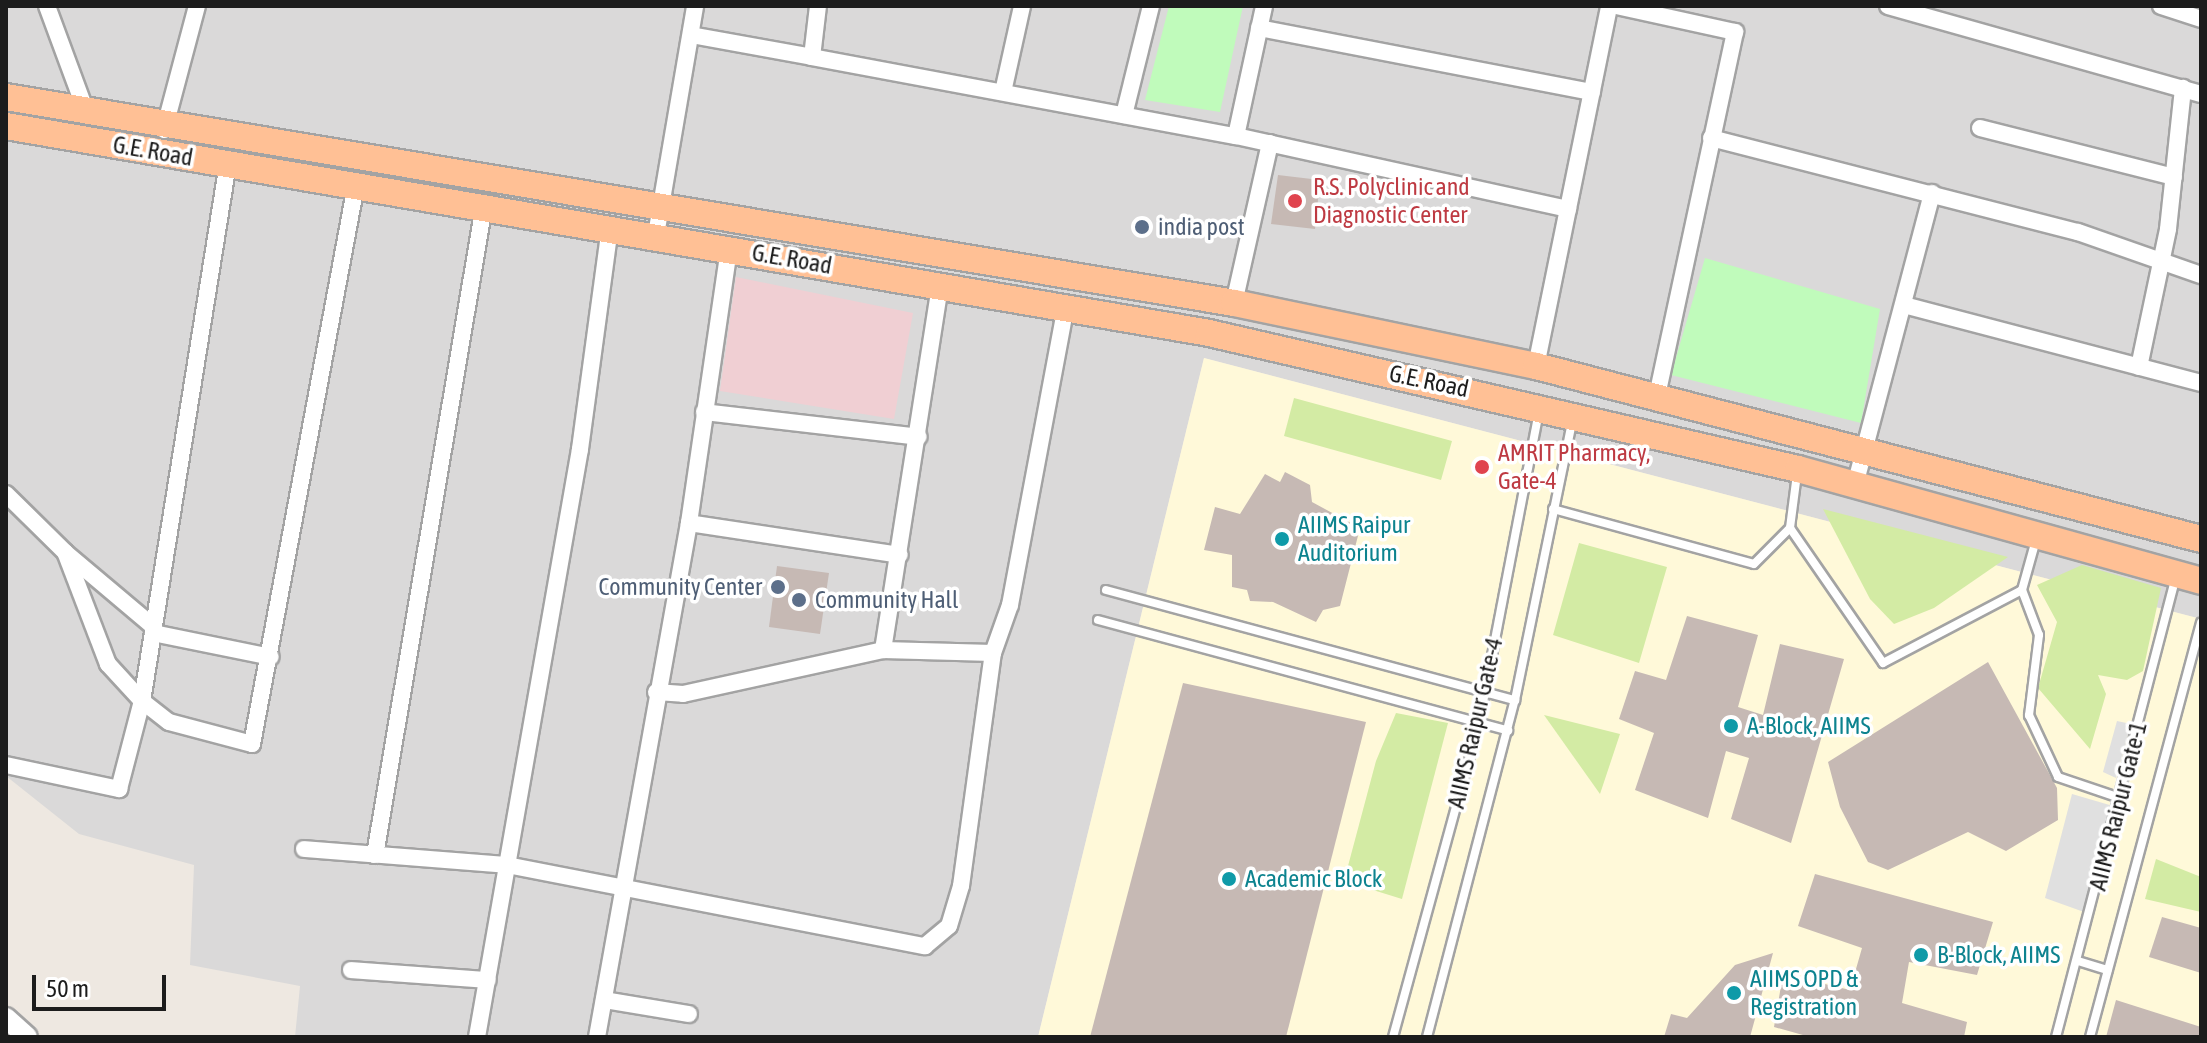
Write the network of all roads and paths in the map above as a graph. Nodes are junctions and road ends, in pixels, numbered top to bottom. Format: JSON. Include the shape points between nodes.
{"nodes":[{"id":1,"x":47,"y":6,"type":"edge"},
{"id":2,"x":197,"y":6,"type":"edge"},
{"id":3,"x":695,"y":6,"type":"edge"},
{"id":4,"x":818,"y":6,"type":"edge"},
{"id":5,"x":1022,"y":6,"type":"edge"},
{"id":6,"x":1151,"y":6,"type":"edge"},
{"id":7,"x":1264,"y":6,"type":"edge"},
{"id":8,"x":1609,"y":6,"type":"edge"},
{"id":9,"x":1616,"y":6,"type":"edge"},
{"id":10,"x":1888,"y":6,"type":"edge"},
{"id":11,"x":2161,"y":6,"type":"edge"},
{"id":12,"x":1943,"y":14,"type":"edge"},
{"id":13,"x":2201,"y":19,"type":"edge"},
{"id":14,"x":1259,"y":28,"type":"junction"},
{"id":15,"x":691,"y":35,"type":"junction"},
{"id":16,"x":812,"y":57,"type":"junction"},
{"id":17,"x":2183,"y":88,"type":"junction"},
{"id":18,"x":1003,"y":92,"type":"junction"},
{"id":19,"x":1592,"y":92,"type":"junction"},
{"id":20,"x":2201,"y":94,"type":"edge"},
{"id":21,"x":6,"y":97,"type":"edge"},
{"id":22,"x":85,"y":109,"type":"junction"},
{"id":23,"x":1124,"y":115,"type":"junction"},
{"id":24,"x":164,"y":125,"type":"junction"},
{"id":25,"x":6,"y":126,"type":"edge"},
{"id":26,"x":1980,"y":128,"type":"dead end"},
{"id":27,"x":1236,"y":136,"type":"junction"},
{"id":28,"x":1711,"y":138,"type":"junction"},
{"id":29,"x":1270,"y":143,"type":"junction"},
{"id":30,"x":161,"y":152,"type":"junction"},
{"id":31,"x":228,"y":163,"type":"junction"},
{"id":32,"x":2174,"y":177,"type":"junction"},
{"id":33,"x":356,"y":185,"type":"junction"},
{"id":34,"x":1932,"y":193,"type":"junction"},
{"id":35,"x":484,"y":206,"type":"junction"},
{"id":36,"x":664,"y":207,"type":"junction"},
{"id":37,"x":1568,"y":209,"type":"junction"},
{"id":38,"x":610,"y":227,"type":"junction"},
{"id":39,"x":656,"y":235,"type":"junction"},
{"id":40,"x":729,"y":248,"type":"junction"},
{"id":41,"x":2161,"y":261,"type":"junction"},
{"id":42,"x":2201,"y":275,"type":"edge"},
{"id":43,"x":940,"y":285,"type":"junction"},
{"id":44,"x":1234,"y":303,"type":"junction"},
{"id":45,"x":1904,"y":305,"type":"junction"},
{"id":46,"x":1066,"y":307,"type":"junction"},
{"id":47,"x":1536,"y":366,"type":"junction"},
{"id":48,"x":2139,"y":367,"type":"junction"},
{"id":49,"x":2201,"y":383,"type":"edge"},
{"id":50,"x":1657,"y":396,"type":"junction"},
{"id":51,"x":1541,"y":405,"type":"junction"},
{"id":52,"x":704,"y":412,"type":"junction"},
{"id":53,"x":1574,"y":414,"type":"junction"},
{"id":54,"x":919,"y":437,"type":"junction"},
{"id":55,"x":1869,"y":450,"type":"junction"},
{"id":56,"x":1798,"y":469,"type":"junction"},
{"id":57,"x":1855,"y":485,"type":"junction"},
{"id":58,"x":6,"y":494,"type":"edge"},
{"id":59,"x":1553,"y":509,"type":"junction"},
{"id":60,"x":689,"y":523,"type":"junction"},
{"id":61,"x":1790,"y":528,"type":"junction"},
{"id":62,"x":2037,"y":535,"type":"junction"},
{"id":63,"x":2201,"y":539,"type":"edge"},
{"id":64,"x":65,"y":552,"type":"junction"},
{"id":65,"x":900,"y":555,"type":"junction"},
{"id":66,"x":2189,"y":578,"type":"edge"},
{"id":67,"x":1106,"y":590,"type":"dead end"},
{"id":68,"x":2022,"y":590,"type":"junction"},
{"id":69,"x":1098,"y":620,"type":"dead end"},
{"id":70,"x":2201,"y":623,"type":"edge"},
{"id":71,"x":153,"y":630,"type":"junction"},
{"id":72,"x":883,"y":650,"type":"junction"},
{"id":73,"x":993,"y":653,"type":"junction"},
{"id":74,"x":271,"y":657,"type":"junction"},
{"id":75,"x":656,"y":692,"type":"junction"},
{"id":76,"x":1486,"y":693,"type":"junction"},
{"id":77,"x":1515,"y":700,"type":"junction"},
{"id":78,"x":142,"y":701,"type":"junction"},
{"id":79,"x":1479,"y":723,"type":"junction"},
{"id":80,"x":1508,"y":731,"type":"junction"},
{"id":81,"x":6,"y":765,"type":"edge"},
{"id":82,"x":2120,"y":798,"type":"junction"},
{"id":83,"x":304,"y":849,"type":"dead end"},
{"id":84,"x":375,"y":855,"type":"junction"},
{"id":85,"x":507,"y":865,"type":"junction"},
{"id":86,"x":623,"y":884,"type":"junction"},
{"id":87,"x":2078,"y":961,"type":"junction"},
{"id":88,"x":351,"y":970,"type":"dead end"},
{"id":89,"x":2108,"y":970,"type":"junction"},
{"id":90,"x":488,"y":980,"type":"junction"},
{"id":91,"x":604,"y":1000,"type":"junction"},
{"id":92,"x":689,"y":1014,"type":"dead end"},
{"id":93,"x":6,"y":1018,"type":"edge"},
{"id":94,"x":27,"y":1037,"type":"edge"},
{"id":95,"x":477,"y":1037,"type":"edge"},
{"id":96,"x":597,"y":1037,"type":"edge"},
{"id":97,"x":1393,"y":1037,"type":"edge"},
{"id":98,"x":1427,"y":1037,"type":"edge"},
{"id":99,"x":2056,"y":1037,"type":"edge"},
{"id":100,"x":2090,"y":1037,"type":"edge"}],
"edges":[{"from":1,"to":22,"type":"street"},
{"from":2,"to":24,"type":"street"},
{"from":3,"to":15,"type":"street"},
{"from":4,"to":16,"type":"street"},
{"from":5,"to":18,"type":"street"},
{"from":6,"to":23,"type":"street"},
{"from":7,"to":14,"type":"street"},
{"from":8,"to":19,"type":"street"},
{"from":9,"to":28,"type":"street","via":[[1735,32]]},
{"from":10,"to":12,"type":"street"},
{"from":11,"to":13,"type":"street"},
{"from":12,"to":17,"type":"street"},
{"from":14,"to":19,"type":"street"},
{"from":14,"to":27,"type":"street"},
{"from":15,"to":16,"type":"street"},
{"from":15,"to":36,"type":"street"},
{"from":16,"to":18,"type":"street"},
{"from":17,"to":20,"type":"street"},
{"from":17,"to":32,"type":"street"},
{"from":18,"to":23,"type":"street"},
{"from":19,"to":37,"type":"street"},
{"from":21,"to":22,"type":"main road"},
{"from":22,"to":24,"type":"main road"},
{"from":23,"to":27,"type":"street"},
{"from":24,"to":30,"type":"street"},
{"from":24,"to":36,"type":"main road"},
{"from":25,"to":30,"type":"main road","name":"G.E. Road"},
{"from":26,"to":32,"type":"street"},
{"from":27,"to":29,"type":"street"},
{"from":28,"to":34,"type":"street"},
{"from":28,"to":50,"type":"street"},
{"from":29,"to":37,"type":"street"},
{"from":29,"to":44,"type":"street"},
{"from":30,"to":31,"type":"main road","name":"G.E. Road"},
{"from":31,"to":33,"type":"main road","name":"G.E. Road"},
{"from":31,"to":71,"type":"street"},
{"from":32,"to":41,"type":"street"},
{"from":33,"to":35,"type":"main road","name":"G.E. Road"},
{"from":33,"to":74,"type":"street"},
{"from":34,"to":41,"type":"street"},
{"from":34,"to":45,"type":"street"},
{"from":35,"to":38,"type":"main road","name":"G.E. Road"},
{"from":35,"to":84,"type":"street"},
{"from":36,"to":39,"type":"street"},
{"from":36,"to":44,"type":"main road"},
{"from":37,"to":47,"type":"street"},
{"from":38,"to":39,"type":"main road","name":"G.E. Road"},
{"from":38,"to":85,"type":"street","via":[[580,449]]},
{"from":39,"to":40,"type":"main road","name":"G.E. Road"},
{"from":40,"to":43,"type":"main road","name":"G.E. Road"},
{"from":40,"to":52,"type":"street"},
{"from":41,"to":42,"type":"street"},
{"from":41,"to":48,"type":"street"},
{"from":43,"to":46,"type":"main road","name":"G.E. Road"},
{"from":43,"to":54,"type":"street"},
{"from":44,"to":47,"type":"main road"},
{"from":45,"to":48,"type":"street"},
{"from":45,"to":55,"type":"street"},
{"from":46,"to":51,"type":"main road","name":"G.E. Road"},
{"from":46,"to":73,"type":"street","via":[[1010,605]]},
{"from":47,"to":50,"type":"main road"},
{"from":48,"to":49,"type":"street"},
{"from":50,"to":55,"type":"main road"},
{"from":51,"to":53,"type":"main road","name":"G.E. Road"},
{"from":51,"to":76,"type":"lane","name":"AIIMS Raipur Gate-4"},
{"from":52,"to":54,"type":"street"},
{"from":52,"to":60,"type":"street"},
{"from":53,"to":56,"type":"main road","name":"G.E. Road"},
{"from":53,"to":59,"type":"lane","name":"AIIMS Raipur Gate-4"},
{"from":54,"to":65,"type":"street"},
{"from":55,"to":57,"type":"street"},
{"from":55,"to":63,"type":"main road"},
{"from":56,"to":57,"type":"main road","name":"G.E. Road"},
{"from":56,"to":61,"type":"lane"},
{"from":57,"to":62,"type":"main road","name":"G.E. Road"},
{"from":58,"to":64,"type":"street"},
{"from":59,"to":61,"type":"lane","via":[[1754,564]]},
{"from":59,"to":77,"type":"lane","name":"AIIMS Raipur Gate-4"},
{"from":60,"to":65,"type":"street"},
{"from":60,"to":75,"type":"street"},
{"from":61,"to":68,"type":"lane","via":[[1883,663]]},
{"from":62,"to":66,"type":"main road","name":"G.E. Road"},
{"from":62,"to":68,"type":"lane"},
{"from":64,"to":71,"type":"street"},
{"from":64,"to":78,"type":"street","via":[[108,664]]},
{"from":65,"to":72,"type":"street"},
{"from":66,"to":82,"type":"lane","name":"AIIMS Raipur Gate-1"},
{"from":67,"to":76,"type":"lane"},
{"from":68,"to":82,"type":"lane","via":[[2039,635],[2029,715],[2058,777]]},
{"from":69,"to":79,"type":"lane"},
{"from":70,"to":89,"type":"lane","name":"AIIMS Raipur Gate-1"},
{"from":71,"to":74,"type":"street"},
{"from":71,"to":78,"type":"street"},
{"from":72,"to":73,"type":"street"},
{"from":72,"to":75,"type":"street","via":[[683,694]]},
{"from":73,"to":86,"type":"street","via":[[961,886],[949,926],[925,946]]},
{"from":74,"to":78,"type":"street","via":[[252,744],[169,722]]},
{"from":75,"to":86,"type":"street"},
{"from":76,"to":77,"type":"lane"},
{"from":76,"to":79,"type":"lane","name":"AIIMS Raipur Gate-4"},
{"from":77,"to":80,"type":"lane","name":"AIIMS Raipur Gate-4"},
{"from":78,"to":81,"type":"street","via":[[119,789]]},
{"from":79,"to":80,"type":"lane"},
{"from":79,"to":97,"type":"lane","name":"AIIMS Raipur Gate-4"},
{"from":80,"to":98,"type":"lane","name":"AIIMS Raipur Gate-4"},
{"from":82,"to":87,"type":"lane","name":"AIIMS Raipur Gate-1"},
{"from":83,"to":84,"type":"street"},
{"from":84,"to":85,"type":"street"},
{"from":85,"to":86,"type":"street"},
{"from":85,"to":90,"type":"street"},
{"from":86,"to":91,"type":"street"},
{"from":87,"to":89,"type":"lane"},
{"from":87,"to":99,"type":"lane","name":"AIIMS Raipur Gate-1"},
{"from":88,"to":90,"type":"street"},
{"from":89,"to":100,"type":"lane","name":"AIIMS Raipur Gate-1"},
{"from":90,"to":95,"type":"street"},
{"from":91,"to":92,"type":"street"},
{"from":91,"to":96,"type":"street"},
{"from":93,"to":94,"type":"street"}]}
